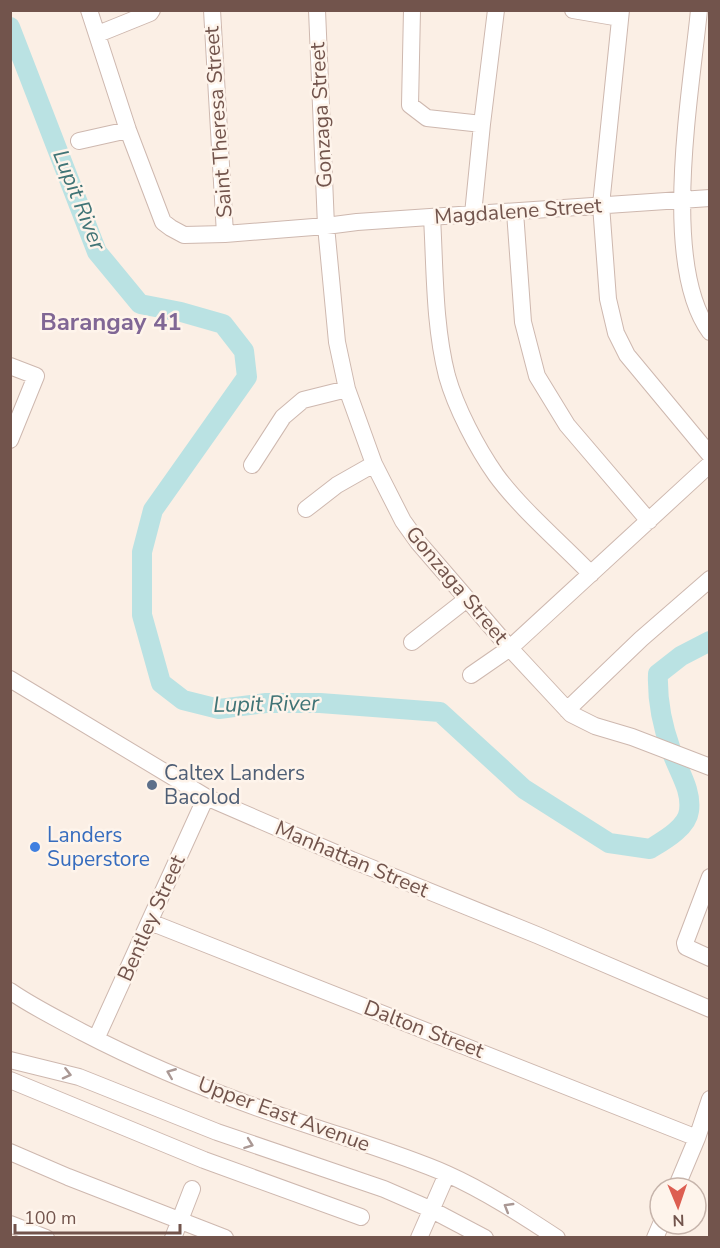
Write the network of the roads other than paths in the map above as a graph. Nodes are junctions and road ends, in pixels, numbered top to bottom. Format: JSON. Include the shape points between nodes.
{"nodes":[{"id":1,"x":90,"y":10,"type":"edge"},
{"id":2,"x":152,"y":10,"type":"edge"},
{"id":3,"x":212,"y":10,"type":"edge"},
{"id":4,"x":316,"y":10,"type":"edge"},
{"id":5,"x":412,"y":10,"type":"edge"},
{"id":6,"x":496,"y":10,"type":"edge"},
{"id":7,"x":573,"y":10,"type":"edge"},
{"id":8,"x":699,"y":10,"type":"edge"},
{"id":9,"x":620,"y":14,"type":"edge"},
{"id":10,"x":98,"y":34,"type":"junction"},
{"id":11,"x":482,"y":124,"type":"junction"},
{"id":12,"x":128,"y":130,"type":"junction"},
{"id":13,"x":79,"y":141,"type":"dead end"},
{"id":14,"x":710,"y":198,"type":"edge"},
{"id":15,"x":682,"y":200,"type":"junction"},
{"id":16,"x":601,"y":205,"type":"junction"},
{"id":17,"x":515,"y":212,"type":"junction"},
{"id":18,"x":473,"y":214,"type":"junction"},
{"id":19,"x":432,"y":217,"type":"junction"},
{"id":20,"x":326,"y":226,"type":"junction"},
{"id":21,"x":225,"y":234,"type":"junction"},
{"id":22,"x":710,"y":332,"type":"edge"},
{"id":23,"x":10,"y":366,"type":"edge"},
{"id":24,"x":347,"y":389,"type":"junction"},
{"id":25,"x":10,"y":440,"type":"edge"},
{"id":26,"x":710,"y":455,"type":"edge"},
{"id":27,"x":374,"y":464,"type":"junction"},
{"id":28,"x":710,"y":464,"type":"edge"},
{"id":29,"x":252,"y":465,"type":"dead end"},
{"id":30,"x":306,"y":509,"type":"dead end"},
{"id":31,"x":649,"y":521,"type":"junction"},
{"id":32,"x":591,"y":574,"type":"junction"},
{"id":33,"x":710,"y":579,"type":"edge"},
{"id":34,"x":467,"y":599,"type":"junction"},
{"id":35,"x":412,"y":642,"type":"dead end"},
{"id":36,"x":510,"y":648,"type":"junction"},
{"id":37,"x":471,"y":675,"type":"dead end"},
{"id":38,"x":10,"y":679,"type":"edge"},
{"id":39,"x":567,"y":710,"type":"junction"},
{"id":40,"x":702,"y":764,"type":"edge"},
{"id":41,"x":206,"y":797,"type":"junction"},
{"id":42,"x":710,"y":878,"type":"edge"},
{"id":43,"x":150,"y":922,"type":"junction"},
{"id":44,"x":710,"y":958,"type":"edge"},
{"id":45,"x":10,"y":991,"type":"edge"},
{"id":46,"x":710,"y":1009,"type":"edge"},
{"id":47,"x":96,"y":1039,"type":"junction"},
{"id":48,"x":10,"y":1060,"type":"edge"},
{"id":49,"x":10,"y":1080,"type":"edge"},
{"id":50,"x":710,"y":1099,"type":"edge"},
{"id":51,"x":697,"y":1138,"type":"junction"},
{"id":52,"x":10,"y":1152,"type":"edge"},
{"id":53,"x":447,"y":1174,"type":"junction"},
{"id":54,"x":681,"y":1176,"type":"edge"},
{"id":55,"x":192,"y":1189,"type":"dead end"},
{"id":56,"x":430,"y":1209,"type":"junction"},
{"id":57,"x":361,"y":1217,"type":"dead end"},
{"id":58,"x":180,"y":1220,"type":"junction"},
{"id":59,"x":10,"y":1224,"type":"edge"},
{"id":60,"x":46,"y":1238,"type":"edge"},
{"id":61,"x":172,"y":1238,"type":"edge"},
{"id":62,"x":225,"y":1238,"type":"edge"},
{"id":63,"x":419,"y":1238,"type":"edge"},
{"id":64,"x":485,"y":1238,"type":"edge"},
{"id":65,"x":557,"y":1238,"type":"edge"}],
"edges":[{"from":1,"to":10,"type":"street","name":"Magdalene Street"},
{"from":2,"to":10,"type":"street"},
{"from":3,"to":21,"type":"street","name":"Saint Theresa Street"},
{"from":4,"to":20,"type":"street","name":"Gonzaga Street"},
{"from":5,"to":11,"type":"street","via":[[410,105],[427,118]]},
{"from":6,"to":11,"type":"street"},
{"from":7,"to":9,"type":"street"},
{"from":8,"to":15,"type":"street"},
{"from":9,"to":16,"type":"street"},
{"from":10,"to":12,"type":"street","name":"Magdalene Street"},
{"from":11,"to":18,"type":"street"},
{"from":12,"to":13,"type":"street"},
{"from":12,"to":21,"type":"street","name":"Magdalene Street","via":[[163,222],[184,235]]},
{"from":14,"to":15,"type":"street","name":"Magdalene Street"},
{"from":15,"to":16,"type":"street","name":"Magdalene Street"},
{"from":15,"to":22,"type":"street","via":[[681,221],[692,297]]},
{"from":16,"to":17,"type":"street","name":"Magdalene Street"},
{"from":16,"to":26,"type":"street","via":[[608,299],[616,333],[633,363]]},
{"from":17,"to":18,"type":"street","name":"Magdalene Street"},
{"from":17,"to":31,"type":"street","via":[[523,322],[537,376],[567,425]]},
{"from":18,"to":19,"type":"street","name":"Magdalene Street"},
{"from":19,"to":20,"type":"street","name":"Magdalene Street"},
{"from":19,"to":32,"type":"street","via":[[439,332],[448,377],[466,424],[496,474]]},
{"from":20,"to":21,"type":"street","name":"Magdalene Street"},
{"from":20,"to":24,"type":"street","name":"Gonzaga Street","via":[[337,342]]},
{"from":23,"to":25,"type":"street","via":[[36,376]]},
{"from":24,"to":27,"type":"street","name":"Gonzaga Street"},
{"from":24,"to":29,"type":"street","via":[[303,400],[283,417]]},
{"from":27,"to":30,"type":"street"},
{"from":27,"to":34,"type":"street","name":"Gonzaga Street","via":[[403,521]]},
{"from":28,"to":31,"type":"street"},
{"from":31,"to":32,"type":"street"},
{"from":32,"to":36,"type":"street"},
{"from":33,"to":39,"type":"street"},
{"from":34,"to":35,"type":"street"},
{"from":34,"to":36,"type":"street","name":"Gonzaga Street"},
{"from":36,"to":37,"type":"street"},
{"from":36,"to":39,"type":"street","name":"Gonzaga Street"},
{"from":38,"to":41,"type":"street","name":"Manhattan Street"},
{"from":39,"to":40,"type":"street","name":"Gonzaga Street","via":[[595,726]]},
{"from":41,"to":43,"type":"street","name":"Bentley Street"},
{"from":41,"to":46,"type":"street","name":"Manhattan Street"},
{"from":42,"to":44,"type":"street","via":[[685,943]]},
{"from":43,"to":47,"type":"street","name":"Bentley Street"},
{"from":43,"to":51,"type":"street","name":"Dalton Street"},
{"from":45,"to":47,"type":"street","name":"Upper East Avenue"},
{"from":53,"to":47,"type":"street","name":"Upper East Avenue","one_way":true,"via":[[267,1111]]},
{"from":48,"to":56,"type":"street","name":"Upper East Avenue","one_way":true,"via":[[79,1077]]},
{"from":49,"to":57,"type":"street","via":[[204,1160]]},
{"from":50,"to":51,"type":"street"},
{"from":51,"to":54,"type":"street"},
{"from":52,"to":58,"type":"street"},
{"from":53,"to":56,"type":"street"},
{"from":65,"to":53,"type":"street","name":"Upper East Avenue","one_way":true},
{"from":55,"to":58,"type":"street"},
{"from":56,"to":63,"type":"street"},
{"from":56,"to":64,"type":"street","name":"Upper East Avenue"},
{"from":58,"to":61,"type":"street"},
{"from":58,"to":62,"type":"street"},
{"from":59,"to":60,"type":"street"}]}
